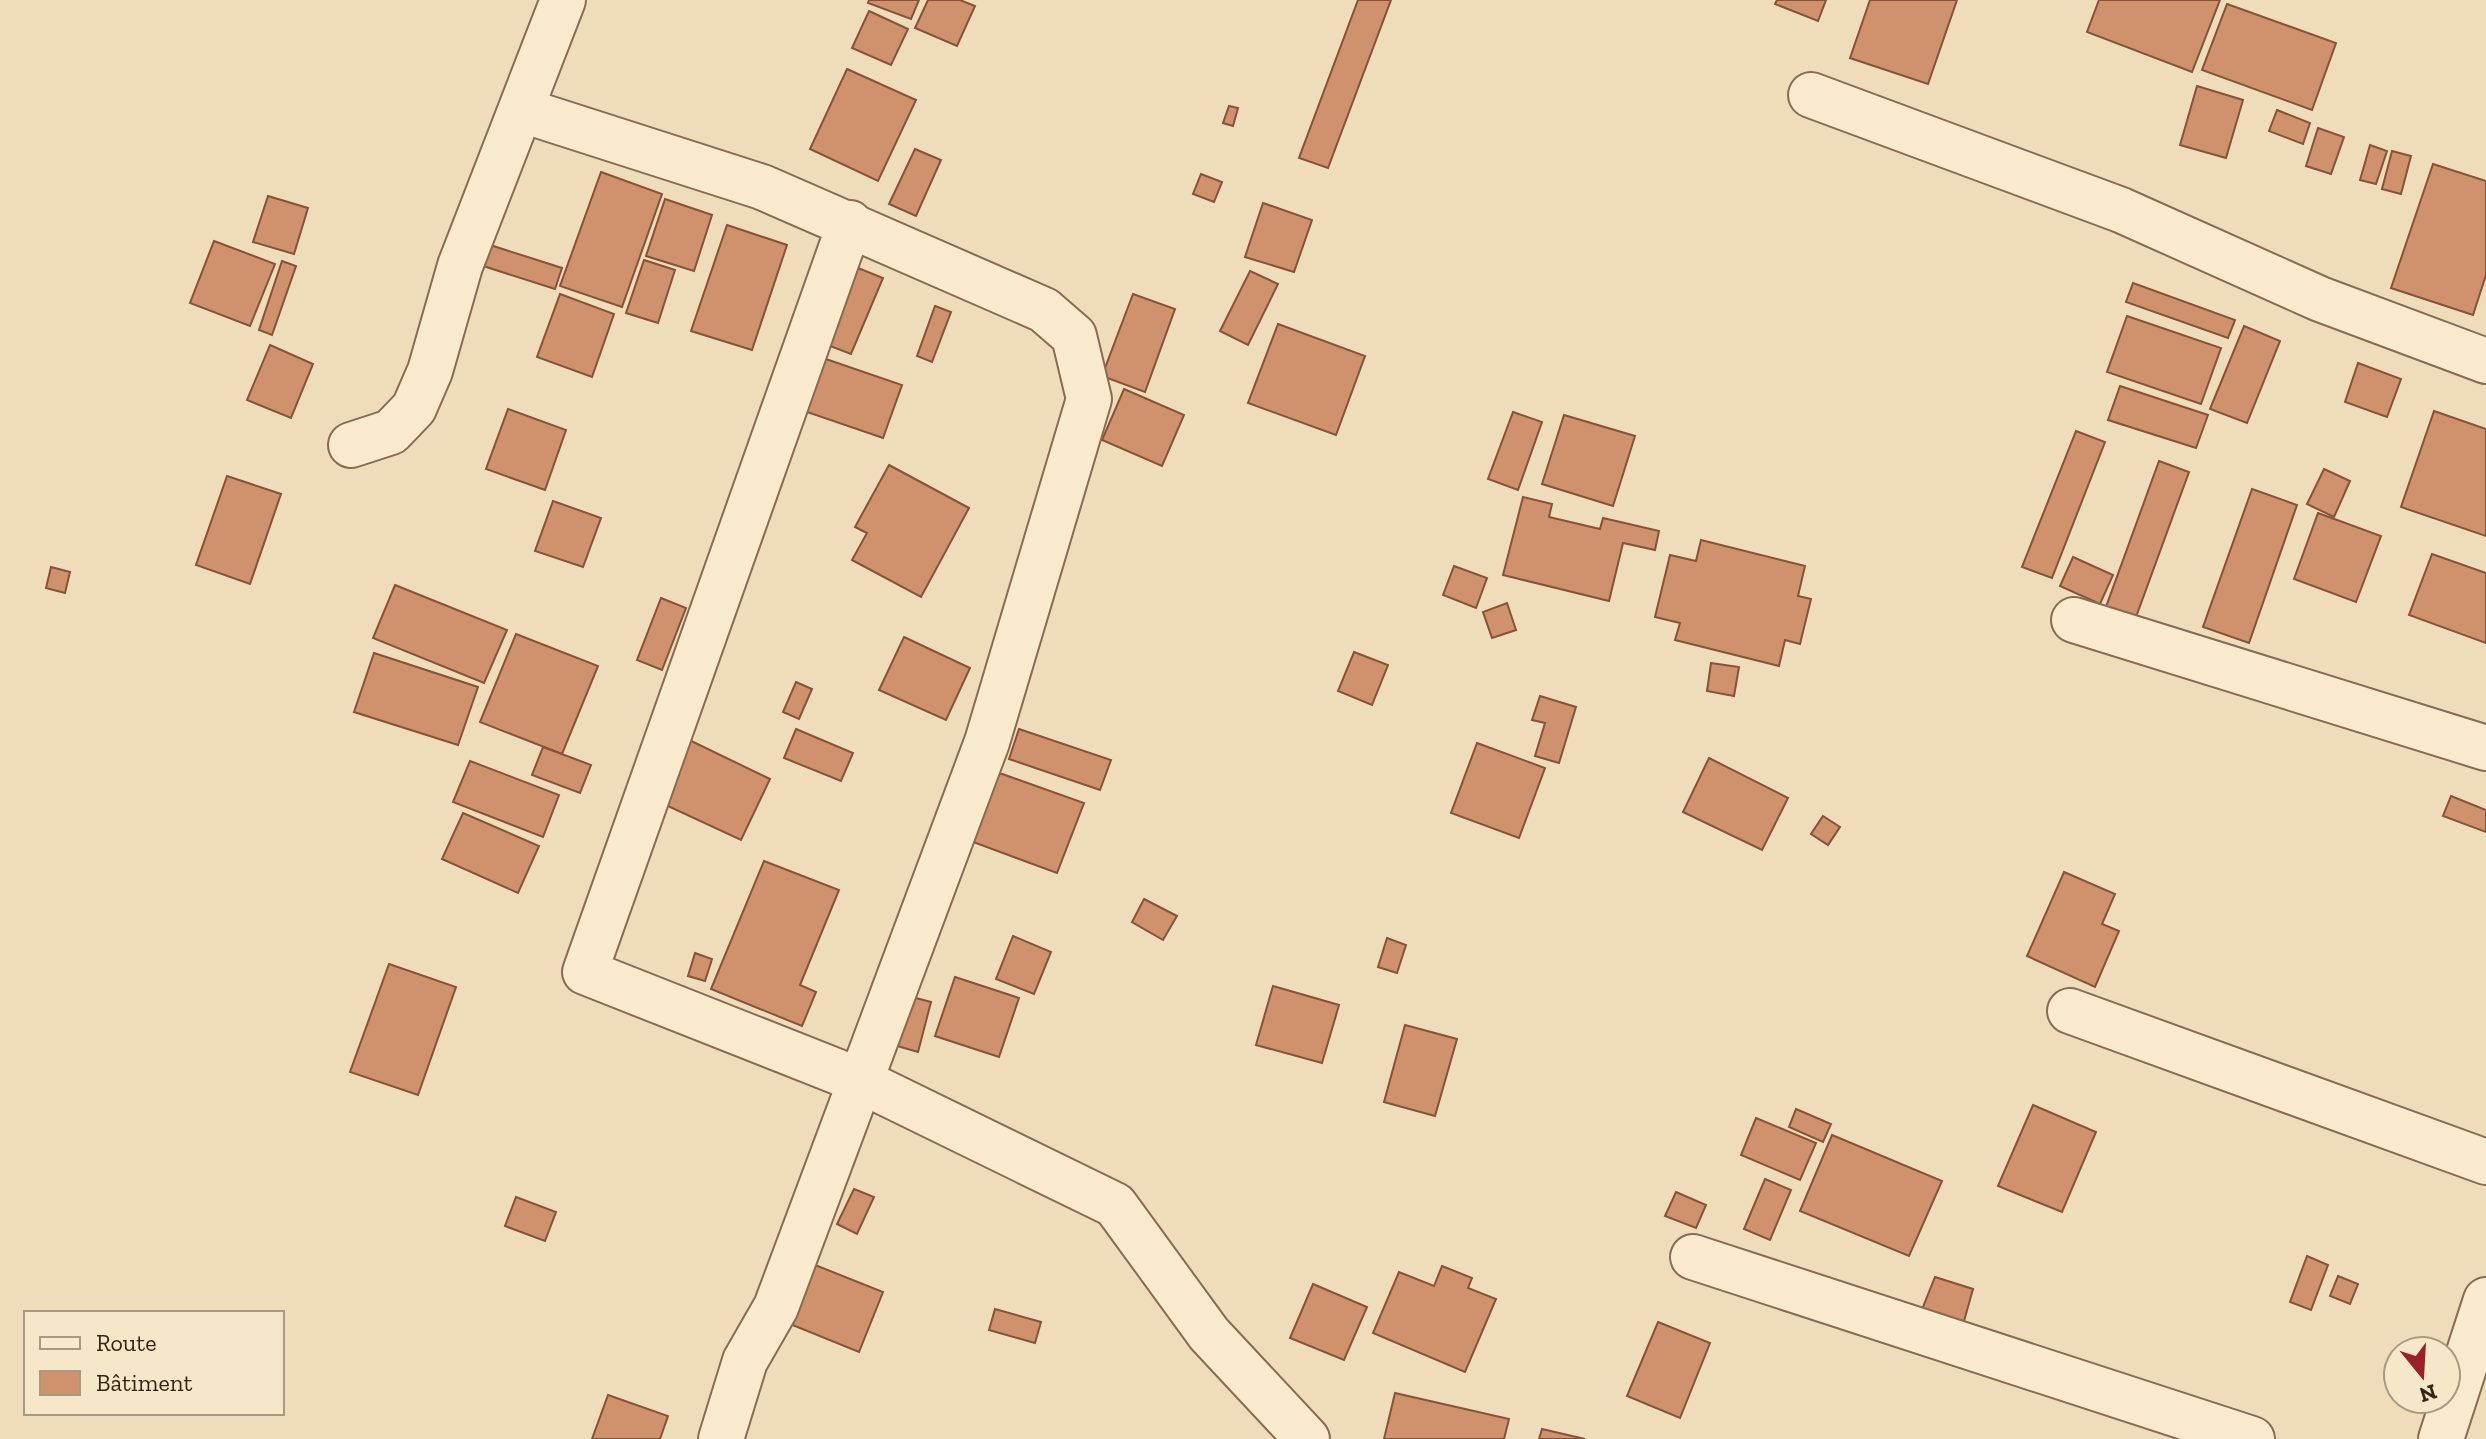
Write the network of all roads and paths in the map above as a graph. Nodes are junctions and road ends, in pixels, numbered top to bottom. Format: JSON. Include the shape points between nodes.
{"nodes":[{"id":1,"x":563,"y":0,"type":"edge"},
{"id":2,"x":1811,"y":95,"type":"dead end"},
{"id":3,"x":522,"y":110,"type":"junction"},
{"id":4,"x":850,"y":223,"type":"junction"},
{"id":5,"x":2486,"y":361,"type":"edge"},
{"id":6,"x":351,"y":445,"type":"dead end"},
{"id":7,"x":2074,"y":620,"type":"dead end"},
{"id":8,"x":2486,"y":748,"type":"edge"},
{"id":9,"x":2070,"y":1011,"type":"dead end"},
{"id":10,"x":861,"y":1081,"type":"junction"},
{"id":11,"x":2486,"y":1162,"type":"edge"},
{"id":12,"x":1693,"y":1257,"type":"dead end"},
{"id":13,"x":2486,"y":1300,"type":"edge"},
{"id":14,"x":2244,"y":1438,"type":"edge"},
{"id":15,"x":721,"y":1439,"type":"edge"},
{"id":16,"x":1307,"y":1439,"type":"edge"},
{"id":17,"x":2441,"y":1439,"type":"edge"}],
"edges":[{"from":1,"to":3,"type":"street"},
{"from":2,"to":5,"type":"street","via":[[2121,210],[2320,299]]},
{"from":3,"to":4,"type":"street","via":[[762,187]]},
{"from":3,"to":6,"type":"street","via":[[460,266],[414,408],[391,432]]},
{"from":4,"to":10,"type":"street","via":[[1044,310],[1074,336],[1089,399],[1005,691]]},
{"from":4,"to":10,"type":"street","via":[[585,972]]},
{"from":7,"to":8,"type":"street"},
{"from":9,"to":11,"type":"street"},
{"from":10,"to":15,"type":"street","via":[[776,1307],[745,1361]]},
{"from":10,"to":16,"type":"street","via":[[1115,1205],[1209,1334]]},
{"from":12,"to":14,"type":"street"},
{"from":13,"to":17,"type":"street"}]}
